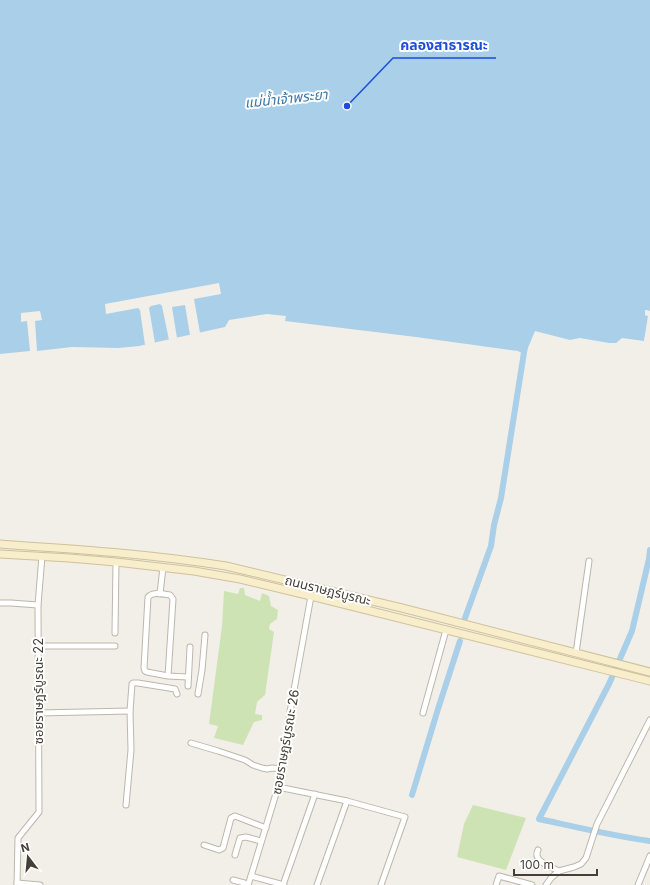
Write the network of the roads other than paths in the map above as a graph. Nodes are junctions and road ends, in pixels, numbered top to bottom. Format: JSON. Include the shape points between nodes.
{"nodes":[{"id":1,"x":0,"y":544,"type":"edge"},
{"id":2,"x":0,"y":554,"type":"edge"},
{"id":3,"x":42,"y":556,"type":"junction"},
{"id":4,"x":589,"y":561,"type":"dead end"},
{"id":5,"x":116,"y":562,"type":"junction"},
{"id":6,"x":162,"y":567,"type":"junction"},
{"id":7,"x":160,"y":594,"type":"junction"},
{"id":8,"x":310,"y":596,"type":"junction"},
{"id":9,"x":0,"y":603,"type":"edge"},
{"id":10,"x":38,"y":605,"type":"junction"},
{"id":11,"x":446,"y":630,"type":"junction"},
{"id":12,"x":115,"y":633,"type":"dead end"},
{"id":13,"x":204,"y":635,"type":"dead end"},
{"id":14,"x":38,"y":646,"type":"junction"},
{"id":15,"x":115,"y":646,"type":"dead end"},
{"id":16,"x":190,"y":646,"type":"dead end"},
{"id":17,"x":576,"y":653,"type":"junction"},
{"id":18,"x":650,"y":672,"type":"edge"},
{"id":19,"x":168,"y":676,"type":"junction"},
{"id":20,"x":188,"y":677,"type":"junction"},
{"id":21,"x":650,"y":681,"type":"edge"},
{"id":22,"x":188,"y":686,"type":"dead end"},
{"id":23,"x":177,"y":694,"type":"dead end"},
{"id":24,"x":198,"y":694,"type":"dead end"},
{"id":25,"x":130,"y":711,"type":"junction"},
{"id":26,"x":423,"y":713,"type":"dead end"},
{"id":27,"x":38,"y":714,"type":"junction"},
{"id":28,"x":650,"y":720,"type":"edge"},
{"id":29,"x":191,"y":743,"type":"dead end"},
{"id":30,"x":282,"y":769,"type":"junction"},
{"id":31,"x":278,"y":787,"type":"junction"},
{"id":32,"x":315,"y":794,"type":"junction"},
{"id":33,"x":347,"y":801,"type":"junction"},
{"id":34,"x":126,"y":805,"type":"dead end"},
{"id":35,"x":266,"y":828,"type":"junction"},
{"id":36,"x":261,"y":841,"type":"junction"},
{"id":37,"x":204,"y":845,"type":"dead end"},
{"id":38,"x":538,"y":850,"type":"dead end"},
{"id":39,"x":235,"y":855,"type":"dead end"},
{"id":40,"x":650,"y":856,"type":"edge"},
{"id":41,"x":648,"y":867,"type":"edge"},
{"id":42,"x":559,"y":871,"type":"junction"},
{"id":43,"x":251,"y":876,"type":"junction"},
{"id":44,"x":233,"y":880,"type":"dead end"},
{"id":45,"x":17,"y":884,"type":"edge"},
{"id":46,"x":40,"y":885,"type":"edge"},
{"id":47,"x":248,"y":885,"type":"edge"},
{"id":48,"x":284,"y":885,"type":"edge"},
{"id":49,"x":317,"y":885,"type":"edge"},
{"id":50,"x":381,"y":885,"type":"edge"},
{"id":51,"x":496,"y":885,"type":"edge"},
{"id":52,"x":532,"y":885,"type":"edge"},
{"id":53,"x":546,"y":885,"type":"edge"},
{"id":54,"x":638,"y":885,"type":"edge"}],
"edges":[{"from":1,"to":17,"type":"main road","name":"ถนนราษฎร์บูรณะ","via":[[109,552],[226,566]]},
{"from":2,"to":3,"type":"main road","name":"ถนนราษฎร์บูรณะ"},
{"from":3,"to":5,"type":"main road","name":"ถนนราษฎร์บูรณะ"},
{"from":3,"to":10,"type":"street","name":"ซอยราษฎร์บูรณะ 22"},
{"from":4,"to":17,"type":"street"},
{"from":5,"to":6,"type":"main road","name":"ถนนราษฎร์บูรณะ"},
{"from":5,"to":12,"type":"street"},
{"from":6,"to":7,"type":"street"},
{"from":6,"to":8,"type":"main road","name":"ถนนราษฎร์บูรณะ","via":[[240,579]]},
{"from":7,"to":19,"type":"street","via":[[170,595],[173,600]]},
{"from":7,"to":19,"type":"street","via":[[150,594],[148,597],[144,668],[148,672]]},
{"from":8,"to":11,"type":"main road","name":"ถนนราษฎร์บูรณะ"},
{"from":8,"to":30,"type":"street","name":"ซอยราษฎร์บูรณะ 26"},
{"from":9,"to":10,"type":"street"},
{"from":10,"to":14,"type":"street","name":"ซอยราษฎร์บูรณะ 22"},
{"from":11,"to":21,"type":"main road","name":"ถนนราษฎร์บูรณะ"},
{"from":11,"to":26,"type":"street"},
{"from":13,"to":24,"type":"street"},
{"from":14,"to":15,"type":"street"},
{"from":14,"to":27,"type":"street","name":"ซอยราษฎร์บูรณะ 22"},
{"from":16,"to":20,"type":"street"},
{"from":17,"to":18,"type":"main road","name":"ถนนราษฎร์บูรณะ"},
{"from":19,"to":20,"type":"street"},
{"from":20,"to":22,"type":"street"},
{"from":23,"to":25,"type":"street","via":[[175,689],[132,684]]},
{"from":25,"to":27,"type":"street"},
{"from":25,"to":34,"type":"street","via":[[131,750]]},
{"from":27,"to":45,"type":"street","name":"ซอยราษฎร์บูรณะ 22","via":[[39,812],[18,838]]},
{"from":28,"to":42,"type":"street","via":[[597,824],[586,858],[581,864]]},
{"from":29,"to":30,"type":"street","via":[[245,760],[259,768]]},
{"from":30,"to":31,"type":"street","name":"ซอยราษฎร์บูรณะ 26"},
{"from":31,"to":32,"type":"street"},
{"from":31,"to":35,"type":"street","name":"ซอยราษฎร์บูรณะ 26"},
{"from":32,"to":33,"type":"street"},
{"from":32,"to":48,"type":"street"},
{"from":33,"to":49,"type":"street"},
{"from":33,"to":50,"type":"street","via":[[405,817]]},
{"from":35,"to":36,"type":"street","name":"ซอยราษฎร์บูรณะ 26"},
{"from":35,"to":37,"type":"street","via":[[235,816],[231,818],[223,848],[219,850]]},
{"from":36,"to":39,"type":"street","via":[[240,838]]},
{"from":36,"to":43,"type":"street","name":"ซอยราษฎร์บูรณะ 26"},
{"from":38,"to":42,"type":"street","via":[[536,853],[539,860]]},
{"from":40,"to":41,"type":"street"},
{"from":41,"to":54,"type":"street"},
{"from":42,"to":53,"type":"street"},
{"from":43,"to":47,"type":"street","name":"ซอยราษฎร์บูรณะ 26"},
{"from":43,"to":48,"type":"street"},
{"from":44,"to":47,"type":"street"},
{"from":45,"to":46,"type":"street"},
{"from":51,"to":52,"type":"street","via":[[499,876]]}]}
